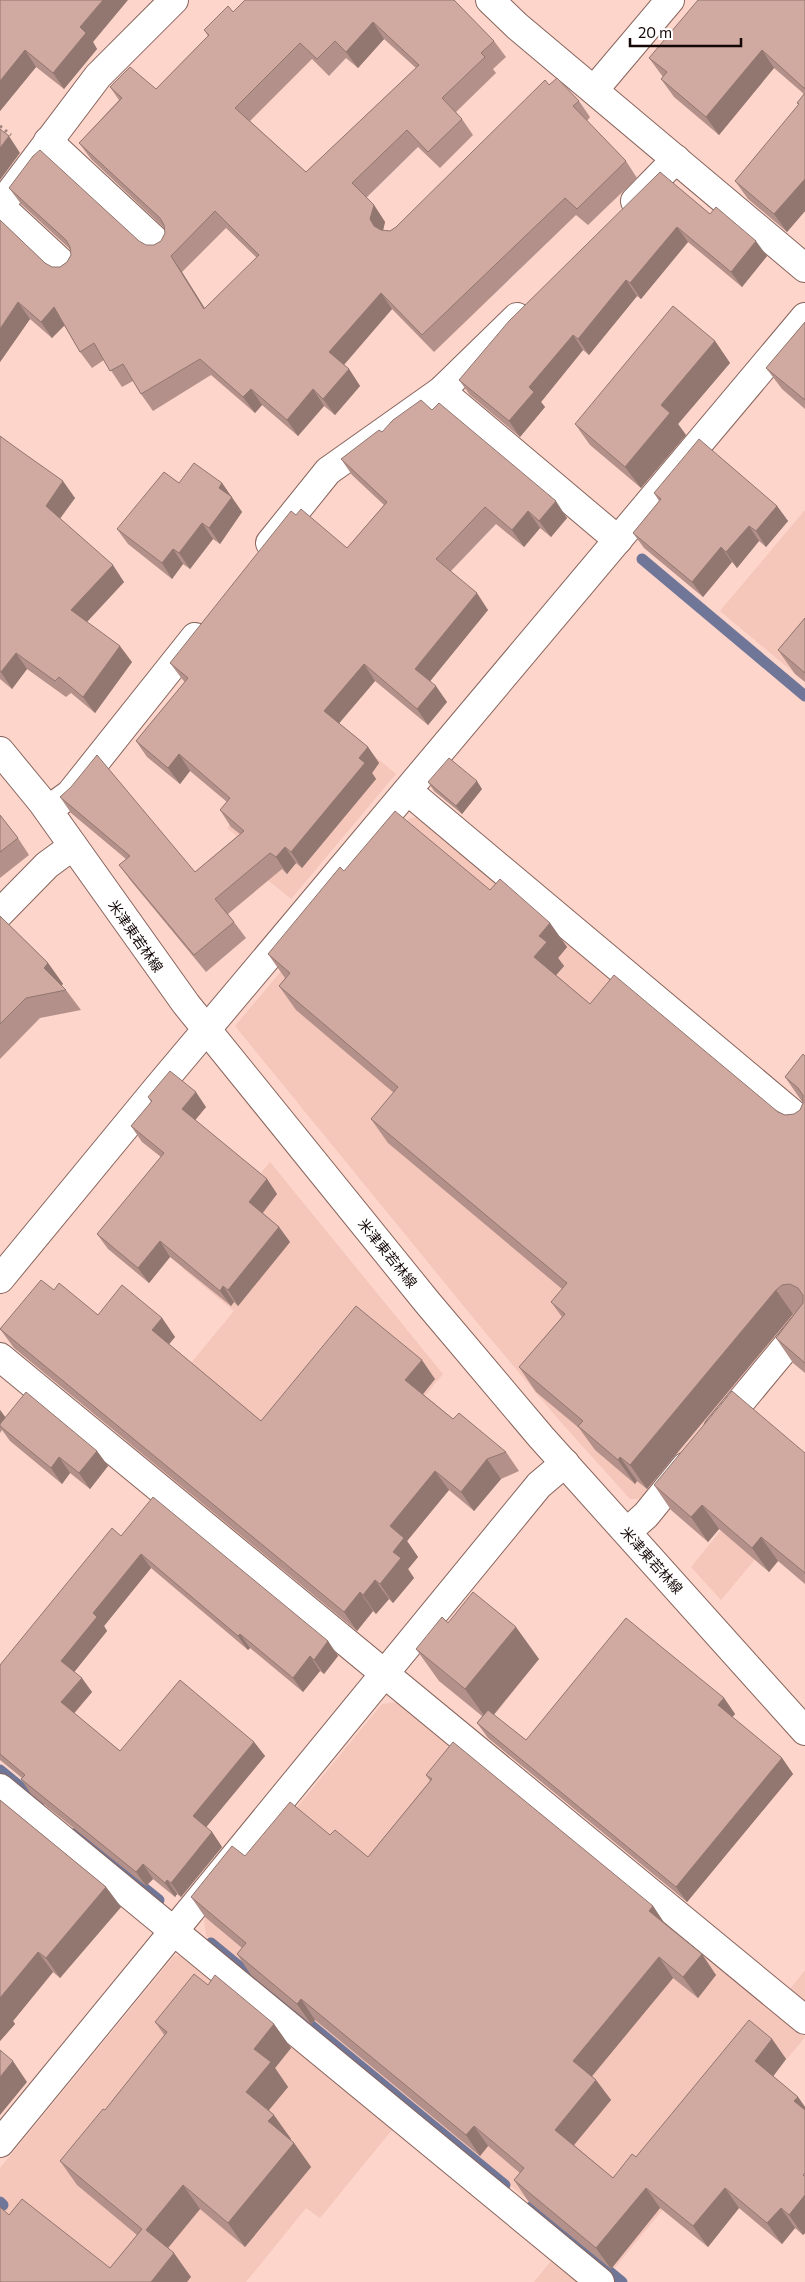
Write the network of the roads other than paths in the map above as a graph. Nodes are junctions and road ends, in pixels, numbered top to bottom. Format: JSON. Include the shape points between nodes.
{"nodes":[{"id":1,"x":174,"y":0,"type":"edge"},
{"id":2,"x":490,"y":0,"type":"edge"},
{"id":3,"x":670,"y":0,"type":"edge"},
{"id":4,"x":594,"y":90,"type":"junction"},
{"id":5,"x":48,"y":142,"type":"junction"},
{"id":6,"x":676,"y":159,"type":"junction"},
{"id":7,"x":617,"y":219,"type":"edge"},
{"id":8,"x":161,"y":246,"type":"edge"},
{"id":9,"x":67,"y":268,"type":"edge"},
{"id":10,"x":805,"y":268,"type":"edge"},
{"id":11,"x":534,"y":300,"type":"edge"},
{"id":12,"x":805,"y":317,"type":"edge"},
{"id":13,"x":442,"y":391,"type":"junction"},
{"id":14,"x":618,"y":540,"type":"junction"},
{"id":15,"x":254,"y":564,"type":"edge"},
{"id":16,"x":211,"y":618,"type":"edge"},
{"id":17,"x":0,"y":751,"type":"edge"},
{"id":18,"x":408,"y":791,"type":"junction"},
{"id":19,"x":48,"y":810,"type":"junction"},
{"id":20,"x":73,"y":846,"type":"junction"},
{"id":21,"x":0,"y":913,"type":"edge"},
{"id":22,"x":206,"y":1030,"type":"junction"},
{"id":23,"x":805,"y":1124,"type":"edge"},
{"id":24,"x":0,"y":1279,"type":"edge"},
{"id":25,"x":805,"y":1324,"type":"edge"},
{"id":26,"x":0,"y":1357,"type":"edge"},
{"id":27,"x":564,"y":1463,"type":"junction"},
{"id":28,"x":627,"y":1532,"type":"junction"},
{"id":29,"x":385,"y":1674,"type":"junction"},
{"id":30,"x":805,"y":1731,"type":"edge"},
{"id":31,"x":0,"y":1789,"type":"edge"},
{"id":32,"x":174,"y":1931,"type":"junction"},
{"id":33,"x":805,"y":2020,"type":"edge"},
{"id":34,"x":0,"y":2143,"type":"edge"},
{"id":35,"x":600,"y":2282,"type":"edge"}],
"edges":[{"from":1,"to":5,"type":"street","via":[[98,76]]},
{"from":2,"to":4,"type":"street","via":[[555,75]]},
{"from":3,"to":4,"type":"street"},
{"from":4,"to":6,"type":"street"},
{"from":5,"to":8,"type":"street"},
{"from":5,"to":9,"type":"street","via":[[0,206]]},
{"from":6,"to":7,"type":"street"},
{"from":6,"to":10,"type":"street"},
{"from":11,"to":13,"type":"street"},
{"from":12,"to":14,"type":"street"},
{"from":13,"to":14,"type":"street"},
{"from":13,"to":15,"type":"street","via":[[328,471]]},
{"from":14,"to":18,"type":"street"},
{"from":16,"to":19,"type":"street","via":[[70,794]]},
{"from":17,"to":19,"type":"street","name":"米津東若林線"},
{"from":18,"to":22,"type":"street"},
{"from":18,"to":23,"type":"street"},
{"from":19,"to":20,"type":"street","name":"米津東若林線"},
{"from":20,"to":21,"type":"street","via":[[47,865]]},
{"from":20,"to":22,"type":"street","name":"米津東若林線"},
{"from":22,"to":24,"type":"street"},
{"from":22,"to":27,"type":"street","name":"米津東若林線","via":[[427,1302]]},
{"from":25,"to":28,"type":"street","via":[[646,1515]]},
{"from":26,"to":29,"type":"street"},
{"from":27,"to":28,"type":"street","name":"米津東若林線"},
{"from":27,"to":29,"type":"street","via":[[539,1485]]},
{"from":28,"to":30,"type":"street","name":"米津東若林線"},
{"from":29,"to":32,"type":"street"},
{"from":29,"to":33,"type":"street"},
{"from":31,"to":32,"type":"street"},
{"from":32,"to":34,"type":"street"},
{"from":32,"to":35,"type":"street"}]}
